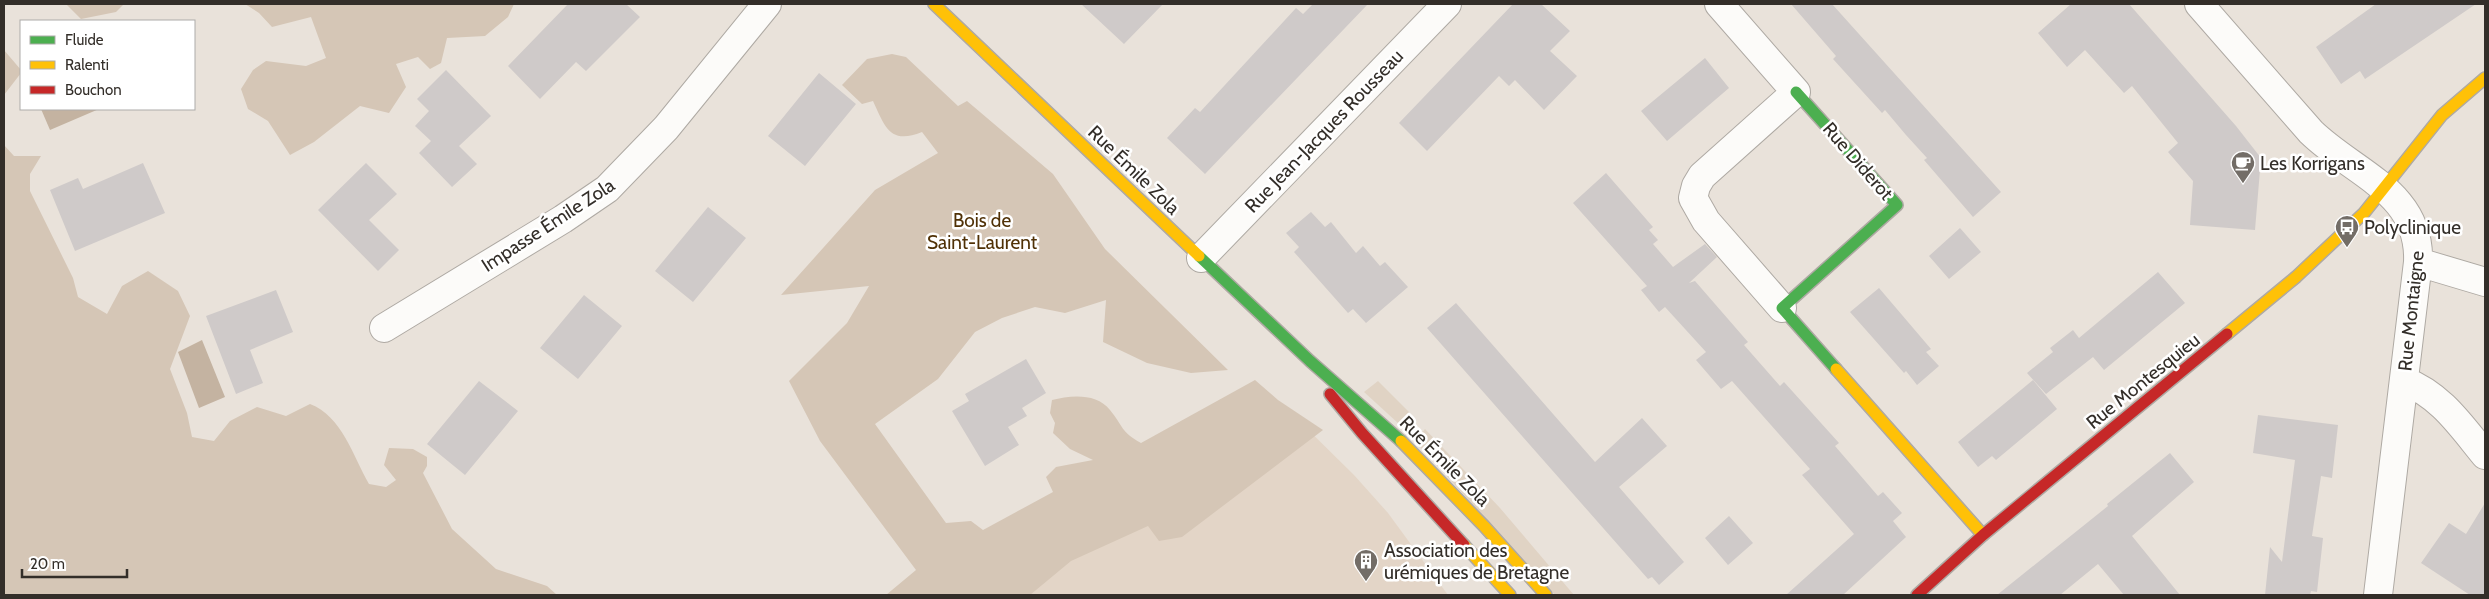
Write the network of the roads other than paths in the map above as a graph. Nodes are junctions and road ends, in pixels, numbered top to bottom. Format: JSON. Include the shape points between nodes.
{"nodes":[{"id":1,"x":767,"y":4,"type":"edge"},
{"id":2,"x":934,"y":4,"type":"edge"},
{"id":3,"x":1447,"y":4,"type":"edge"},
{"id":4,"x":1719,"y":4,"type":"edge"},
{"id":5,"x":2199,"y":4,"type":"edge"},
{"id":6,"x":2485,"y":78,"type":"edge"},
{"id":7,"x":1796,"y":92,"type":"junction"},
{"id":8,"x":2384,"y":188,"type":"junction"},
{"id":9,"x":1201,"y":258,"type":"junction"},
{"id":10,"x":2418,"y":262,"type":"junction"},
{"id":11,"x":2485,"y":282,"type":"edge"},
{"id":12,"x":1782,"y":308,"type":"junction"},
{"id":13,"x":384,"y":328,"type":"dead end"},
{"id":14,"x":1310,"y":361,"type":"junction"},
{"id":15,"x":2404,"y":381,"type":"junction"},
{"id":16,"x":2485,"y":455,"type":"edge"},
{"id":17,"x":1983,"y":535,"type":"junction"},
{"id":18,"x":1510,"y":595,"type":"edge"},
{"id":19,"x":1546,"y":595,"type":"edge"},
{"id":20,"x":1918,"y":595,"type":"edge"},
{"id":21,"x":2378,"y":595,"type":"edge"}],
"edges":[{"from":1,"to":13,"type":"street","name":"Impasse Émile Zola","via":[[666,128],[607,189]]},
{"from":2,"to":9,"type":"street","name":"Rue Émile Zola"},
{"from":3,"to":9,"type":"street","name":"Rue Jean-Jacques Rousseau"},
{"from":4,"to":7,"type":"street","name":"Rue Diderot"},
{"from":5,"to":8,"type":"street","name":"Rue Montaigne","via":[[2311,132]]},
{"from":6,"to":8,"type":"street","via":[[2442,115]]},
{"from":7,"to":12,"type":"street","via":[[1702,176],[1693,198],[1706,220]]},
{"from":7,"to":12,"type":"street","name":"Rue Diderot","via":[[1897,205]]},
{"from":8,"to":10,"type":"street","name":"Rue Montaigne","via":[[2408,212],[2416,233]]},
{"from":8,"to":17,"type":"street","name":"Rue Montesquieu","via":[[2364,213],[2260,309]]},
{"from":9,"to":14,"type":"street","name":"Rue Émile Zola"},
{"from":10,"to":11,"type":"street"},
{"from":10,"to":15,"type":"street","name":"Rue Montaigne"},
{"from":12,"to":17,"type":"street"},
{"from":14,"to":18,"type":"street","name":"Rue Émile Zola","via":[[1331,395],[1362,433]]},
{"from":14,"to":19,"type":"street","name":"Rue Émile Zola","via":[[1400,440]]},
{"from":15,"to":16,"type":"street","via":[[2419,387],[2445,406]]},
{"from":15,"to":21,"type":"street","name":"Rue Montaigne"},
{"from":17,"to":20,"type":"street","name":"Rue Montesquieu"}]}
